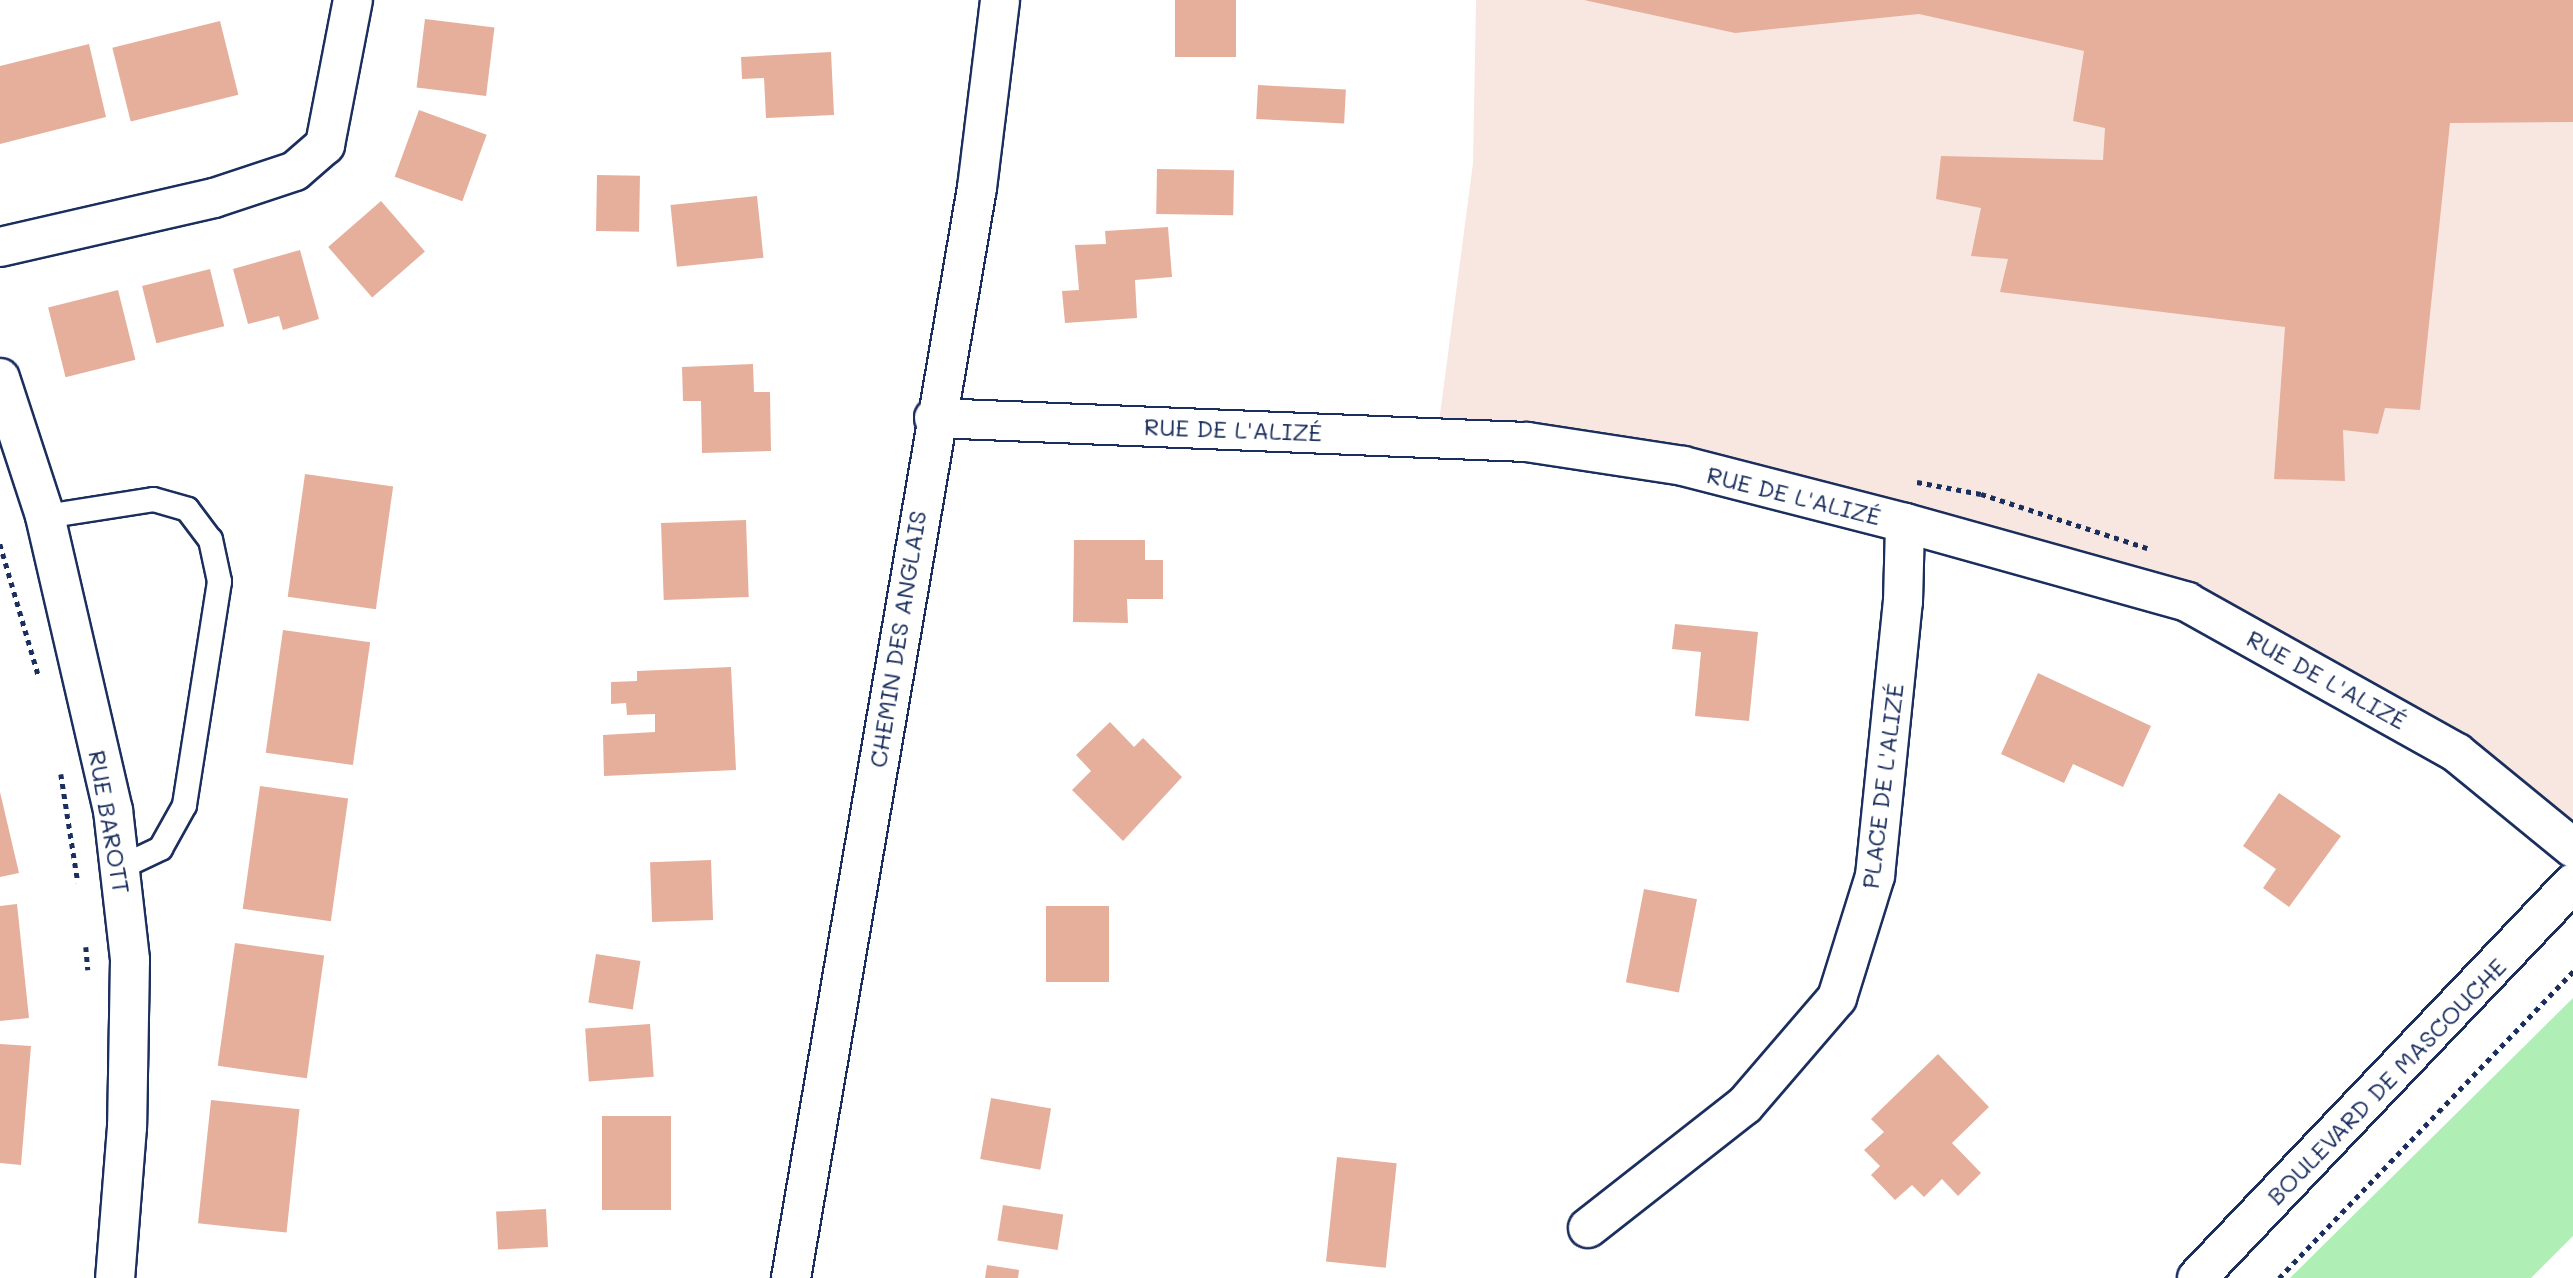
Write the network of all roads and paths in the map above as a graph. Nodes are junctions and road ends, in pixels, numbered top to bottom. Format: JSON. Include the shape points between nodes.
{"nodes":[{"id":1,"x":353,"y":0,"type":"edge"},
{"id":2,"x":1000,"y":0,"type":"edge"},
{"id":3,"x":0,"y":247,"type":"edge"},
{"id":4,"x":0,"y":378,"type":"edge"},
{"id":5,"x":933,"y":418,"type":"junction"},
{"id":6,"x":45,"y":516,"type":"junction"},
{"id":7,"x":1905,"y":523,"type":"junction"},
{"id":8,"x":0,"y":544,"type":"edge"},
{"id":9,"x":39,"y":681,"type":"dead end"},
{"id":10,"x":60,"y":771,"type":"dead end"},
{"id":11,"x":2573,"y":848,"type":"edge"},
{"id":12,"x":120,"y":867,"type":"junction"},
{"id":13,"x":2573,"y":883,"type":"edge"},
{"id":14,"x":80,"y":893,"type":"dead end"},
{"id":15,"x":85,"y":933,"type":"dead end"},
{"id":16,"x":2573,"y":971,"type":"edge"},
{"id":17,"x":89,"y":986,"type":"dead end"},
{"id":18,"x":1588,"y":1228,"type":"dead end"},
{"id":19,"x":115,"y":1278,"type":"edge"},
{"id":20,"x":791,"y":1278,"type":"edge"},
{"id":21,"x":2197,"y":1278,"type":"edge"},
{"id":22,"x":2279,"y":1278,"type":"edge"}],
"edges":[{"from":1,"to":3,"type":"street","via":[[325,145],[295,171],[214,198]]},
{"from":2,"to":5,"type":"street","name":"CHEMIN DES ANGLAIS","via":[[977,188]]},
{"from":4,"to":6,"type":"street","name":"RUE BAROTT"},
{"from":5,"to":7,"type":"street","name":"RUE DE L'ALIZÉ","via":[[1527,442],[1683,466]]},
{"from":5,"to":20,"type":"street","name":"CHEMIN DES ANGLAIS"},
{"from":6,"to":12,"type":"street","name":"RUE BAROTT","via":[[113,810]]},
{"from":6,"to":12,"type":"lane","via":[[153,499],[187,509],[210,539],[219,581],[184,805],[160,848]]},
{"from":7,"to":11,"type":"street","name":"RUE DE L'ALIZÉ","via":[[2188,602],[2457,753]]},
{"from":7,"to":18,"type":"street","name":"PLACE DE L'ALIZÉ","via":[[1903,601],[1875,876],[1837,998],[1745,1105]]},
{"from":8,"to":9,"type":"path"},
{"from":10,"to":14,"type":"path","name":"RUE BAROTT"},
{"from":12,"to":19,"type":"street","name":"RUE BAROTT","via":[[130,960],[130,1067]]},
{"from":13,"to":21,"type":"street","name":"BOULEVARD DE MASCOUCHE"},
{"from":15,"to":17,"type":"path"},
{"from":16,"to":22,"type":"path"}]}
